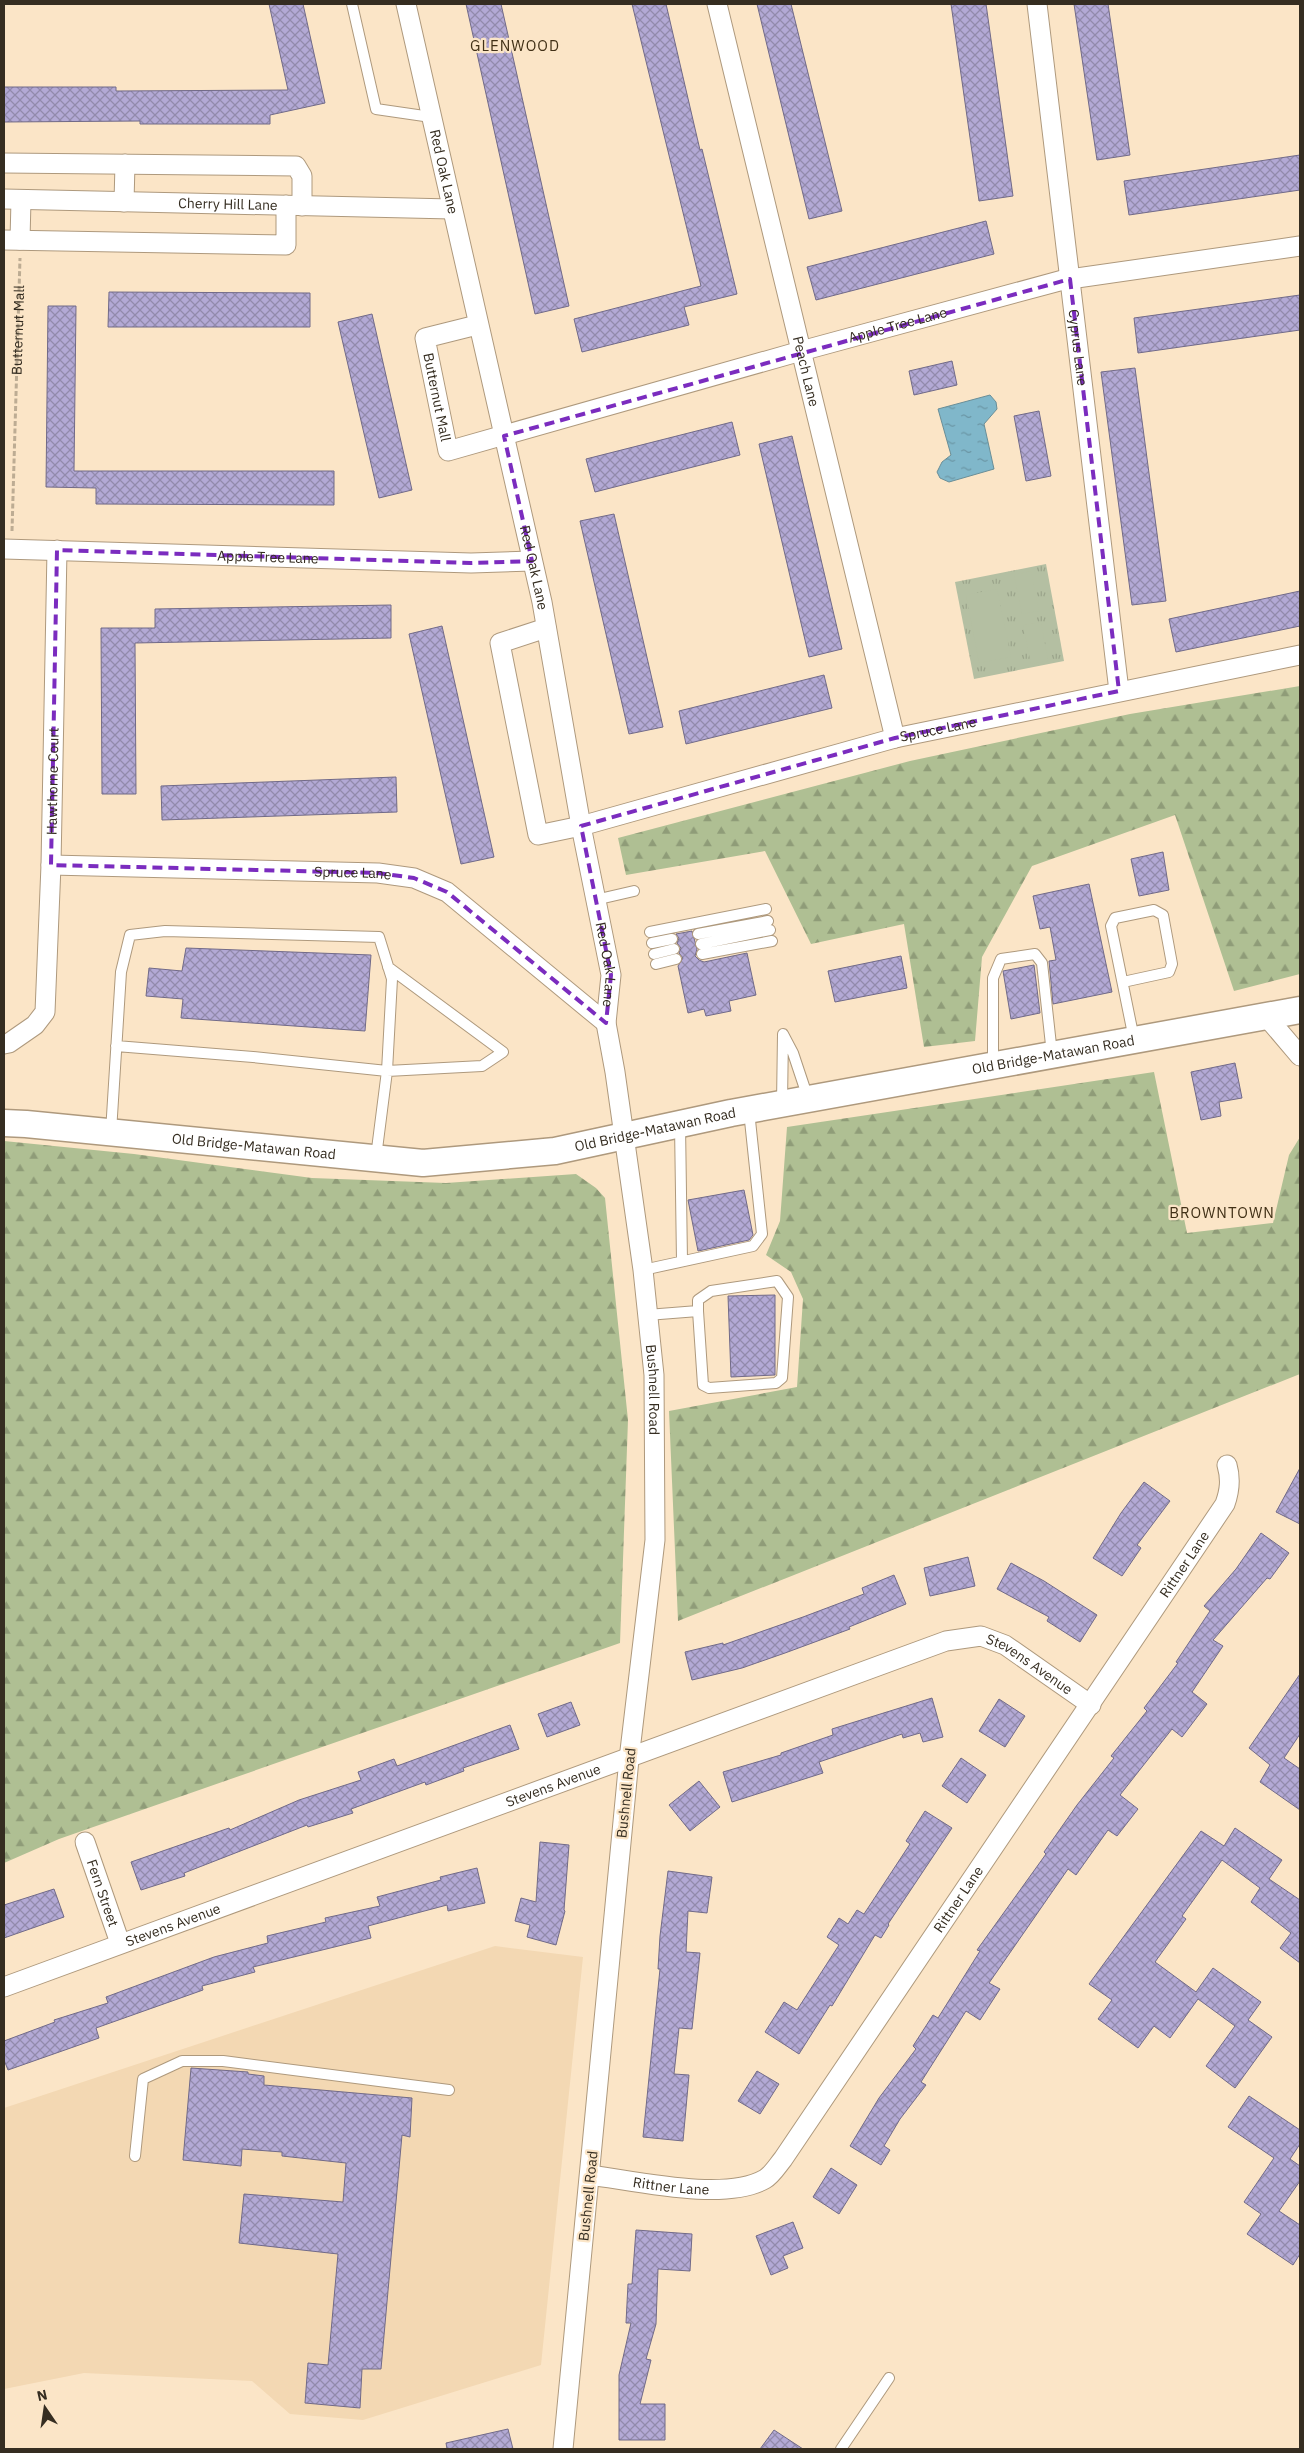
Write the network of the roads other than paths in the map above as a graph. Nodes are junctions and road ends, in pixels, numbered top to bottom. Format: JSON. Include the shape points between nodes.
{"nodes":[{"id":1,"x":352,"y":4,"type":"edge"},
{"id":2,"x":406,"y":4,"type":"edge"},
{"id":3,"x":717,"y":4,"type":"edge"},
{"id":4,"x":1037,"y":4,"type":"edge"},
{"id":5,"x":431,"y":116,"type":"junction"},
{"id":6,"x":4,"y":163,"type":"edge"},
{"id":7,"x":124,"y":164,"type":"junction"},
{"id":8,"x":13,"y":200,"type":"edge"},
{"id":9,"x":124,"y":202,"type":"junction"},
{"id":10,"x":294,"y":205,"type":"junction"},
{"id":11,"x":452,"y":209,"type":"junction"},
{"id":12,"x":12,"y":240,"type":"edge"},
{"id":13,"x":1300,"y":246,"type":"edge"},
{"id":14,"x":1070,"y":278,"type":"junction"},
{"id":15,"x":477,"y":325,"type":"junction"},
{"id":16,"x":801,"y":350,"type":"junction"},
{"id":17,"x":504,"y":436,"type":"junction"},
{"id":18,"x":8,"y":549,"type":"edge"},
{"id":19,"x":57,"y":550,"type":"junction"},
{"id":20,"x":532,"y":561,"type":"junction"},
{"id":21,"x":546,"y":628,"type":"junction"},
{"id":22,"x":1300,"y":655,"type":"edge"},
{"id":23,"x":1120,"y":691,"type":"junction"},
{"id":24,"x":895,"y":738,"type":"junction"},
{"id":25,"x":581,"y":826,"type":"junction"},
{"id":26,"x":52,"y":865,"type":"junction"},
{"id":27,"x":634,"y":891,"type":"dead end"},
{"id":28,"x":595,"y":900,"type":"junction"},
{"id":29,"x":766,"y":909,"type":"dead end"},
{"id":30,"x":769,"y":925,"type":"dead end"},
{"id":31,"x":650,"y":932,"type":"dead end"},
{"id":32,"x":772,"y":941,"type":"dead end"},
{"id":33,"x":654,"y":954,"type":"joint"},
{"id":34,"x":388,"y":967,"type":"junction"},
{"id":35,"x":1122,"y":982,"type":"junction"},
{"id":36,"x":1300,"y":1010,"type":"edge"},
{"id":37,"x":1266,"y":1016,"type":"junction"},
{"id":38,"x":606,"y":1023,"type":"junction"},
{"id":39,"x":1134,"y":1039,"type":"junction"},
{"id":40,"x":4,"y":1044,"type":"edge"},
{"id":41,"x":116,"y":1046,"type":"junction"},
{"id":42,"x":1052,"y":1054,"type":"junction"},
{"id":43,"x":1300,"y":1056,"type":"edge"},
{"id":44,"x":993,"y":1065,"type":"junction"},
{"id":45,"x":387,"y":1072,"type":"junction"},
{"id":46,"x":808,"y":1099,"type":"junction"},
{"id":47,"x":782,"y":1104,"type":"junction"},
{"id":48,"x":749,"y":1110,"type":"junction"},
{"id":49,"x":4,"y":1123,"type":"edge"},
{"id":50,"x":680,"y":1124,"type":"junction"},
{"id":51,"x":111,"y":1133,"type":"junction"},
{"id":52,"x":624,"y":1137,"type":"junction"},
{"id":53,"x":376,"y":1157,"type":"junction"},
{"id":54,"x":682,"y":1262,"type":"junction"},
{"id":55,"x":643,"y":1270,"type":"junction"},
{"id":56,"x":698,"y":1311,"type":"junction"},
{"id":57,"x":647,"y":1315,"type":"junction"},
{"id":58,"x":1228,"y":1464,"type":"dead end"},
{"id":59,"x":1091,"y":1705,"type":"junction"},
{"id":60,"x":629,"y":1759,"type":"junction"},
{"id":61,"x":85,"y":1842,"type":"dead end"},
{"id":62,"x":120,"y":1943,"type":"junction"},
{"id":63,"x":4,"y":1987,"type":"edge"},
{"id":64,"x":450,"y":2090,"type":"dead end"},
{"id":65,"x":135,"y":2156,"type":"dead end"},
{"id":66,"x":590,"y":2176,"type":"junction"},
{"id":67,"x":889,"y":2378,"type":"dead end"},
{"id":68,"x":563,"y":2449,"type":"edge"},
{"id":69,"x":841,"y":2449,"type":"edge"}],
"edges":[{"from":1,"to":5,"type":"lane","via":[[376,109]]},
{"from":2,"to":5,"type":"street","name":"Red Oak Lane"},
{"from":3,"to":16,"type":"street","name":"Peach Lane"},
{"from":4,"to":14,"type":"street","name":"Cyprus Lane"},
{"from":5,"to":11,"type":"street","name":"Red Oak Lane"},
{"from":6,"to":7,"type":"street"},
{"from":7,"to":9,"type":"street"},
{"from":7,"to":10,"type":"street","via":[[296,166],[302,176]]},
{"from":8,"to":9,"type":"street","name":"Cherry Hill Lane"},
{"from":8,"to":12,"type":"street"},
{"from":9,"to":10,"type":"street","name":"Cherry Hill Lane"},
{"from":10,"to":11,"type":"street","name":"Cherry Hill Lane"},
{"from":10,"to":12,"type":"street","via":[[286,246]]},
{"from":11,"to":15,"type":"street","name":"Red Oak Lane"},
{"from":13,"to":14,"type":"street","name":"Apple Tree Lane"},
{"from":14,"to":16,"type":"street","name":"Apple Tree Lane"},
{"from":14,"to":23,"type":"street","name":"Cyprus Lane"},
{"from":15,"to":17,"type":"street","name":"Red Oak Lane"},
{"from":15,"to":17,"type":"street","name":"Butternut Mall","via":[[425,338],[448,451]]},
{"from":16,"to":17,"type":"street","name":"Apple Tree Lane"},
{"from":16,"to":24,"type":"street","name":"Peach Lane"},
{"from":17,"to":20,"type":"street","name":"Red Oak Lane"},
{"from":18,"to":19,"type":"street","name":"Apple Tree Lane"},
{"from":19,"to":20,"type":"street","name":"Apple Tree Lane","via":[[471,563]]},
{"from":19,"to":26,"type":"street","name":"Hawthorne Court"},
{"from":20,"to":21,"type":"street","name":"Red Oak Lane"},
{"from":21,"to":25,"type":"street","name":"Red Oak Lane"},
{"from":21,"to":25,"type":"street","name":"Spruce Lane","via":[[500,642],[538,836]]},
{"from":22,"to":23,"type":"street","name":"Spruce Lane"},
{"from":23,"to":24,"type":"street","name":"Spruce Lane"},
{"from":24,"to":25,"type":"street","name":"Spruce Lane"},
{"from":25,"to":28,"type":"street","name":"Red Oak Lane"},
{"from":26,"to":38,"type":"street","name":"Spruce Lane","via":[[378,873],[414,878],[447,892]]},
{"from":26,"to":40,"type":"street","name":"Hawthorne Court","via":[[46,1012],[35,1026]]},
{"from":27,"to":28,"type":"lane"},
{"from":28,"to":38,"type":"street","name":"Red Oak Lane","via":[[610,975]]},
{"from":29,"to":31,"type":"lane"},
{"from":30,"to":32,"type":"lane","via":[[700,944]]},
{"from":33,"to":33,"type":"lane","via":[[674,949]]},
{"from":34,"to":41,"type":"lane","via":[[379,937],[165,930],[130,935],[121,972]]},
{"from":34,"to":45,"type":"lane","via":[[392,979]]},
{"from":34,"to":45,"type":"lane","via":[[503,1052],[482,1066]]},
{"from":35,"to":35,"type":"lane","via":[[1111,926],[1115,918],[1154,910],[1163,915],[1172,964],[1169,972]]},
{"from":35,"to":39,"type":"lane"},
{"from":36,"to":37,"type":"main road","name":"Old Bridge-Matawan Road"},
{"from":37,"to":39,"type":"main road","name":"Old Bridge-Matawan Road"},
{"from":37,"to":43,"type":"street"},
{"from":38,"to":52,"type":"street","name":"Red Oak Lane"},
{"from":39,"to":42,"type":"main road","name":"Old Bridge-Matawan Road"},
{"from":41,"to":45,"type":"lane"},
{"from":41,"to":51,"type":"lane"},
{"from":42,"to":44,"type":"main road","name":"Old Bridge-Matawan Road"},
{"from":42,"to":44,"type":"lane","via":[[1042,963],[1035,954],[1001,959],[993,978]]},
{"from":44,"to":46,"type":"main road","name":"Old Bridge-Matawan Road"},
{"from":45,"to":53,"type":"lane"},
{"from":46,"to":47,"type":"main road","name":"Old Bridge-Matawan Road"},
{"from":46,"to":47,"type":"lane","via":[[793,1053],[782,1034]]},
{"from":47,"to":48,"type":"main road","name":"Old Bridge-Matawan Road"},
{"from":48,"to":50,"type":"main road","name":"Old Bridge-Matawan Road"},
{"from":48,"to":54,"type":"lane","via":[[762,1234],[753,1246]]},
{"from":49,"to":51,"type":"main road","name":"Old Bridge-Matawan Road"},
{"from":50,"to":52,"type":"main road","name":"Old Bridge-Matawan Road"},
{"from":50,"to":54,"type":"lane"},
{"from":51,"to":53,"type":"main road","name":"Old Bridge-Matawan Road","via":[[304,1153]]},
{"from":52,"to":53,"type":"main road","name":"Old Bridge-Matawan Road","via":[[555,1151],[423,1163]]},
{"from":52,"to":55,"type":"street","name":"Bushnell Road"},
{"from":54,"to":55,"type":"lane"},
{"from":55,"to":57,"type":"street","name":"Bushnell Road"},
{"from":56,"to":56,"type":"lane","via":[[703,1385],[709,1388],[776,1383],[782,1378],[788,1297],[776,1281],[711,1291],[698,1300]]},
{"from":56,"to":57,"type":"lane"},
{"from":57,"to":60,"type":"street","name":"Bushnell Road","via":[[654,1375],[655,1540]]},
{"from":58,"to":59,"type":"street","name":"Rittner Lane","via":[[1230,1492],[1225,1504]]},
{"from":59,"to":60,"type":"street","name":"Stevens Avenue","via":[[1006,1645],[981,1636],[946,1640]]},
{"from":59,"to":66,"type":"street","name":"Rittner Lane","via":[[783,2159],[766,2179],[740,2189],[707,2190]]},
{"from":60,"to":62,"type":"street","name":"Stevens Avenue"},
{"from":60,"to":66,"type":"street","name":"Bushnell Road"},
{"from":61,"to":62,"type":"street","name":"Fern Street"},
{"from":62,"to":63,"type":"street","name":"Stevens Avenue"},
{"from":64,"to":65,"type":"lane","via":[[223,2061],[182,2061],[143,2079]]},
{"from":66,"to":68,"type":"street","name":"Bushnell Road"},
{"from":67,"to":69,"type":"lane"}]}
